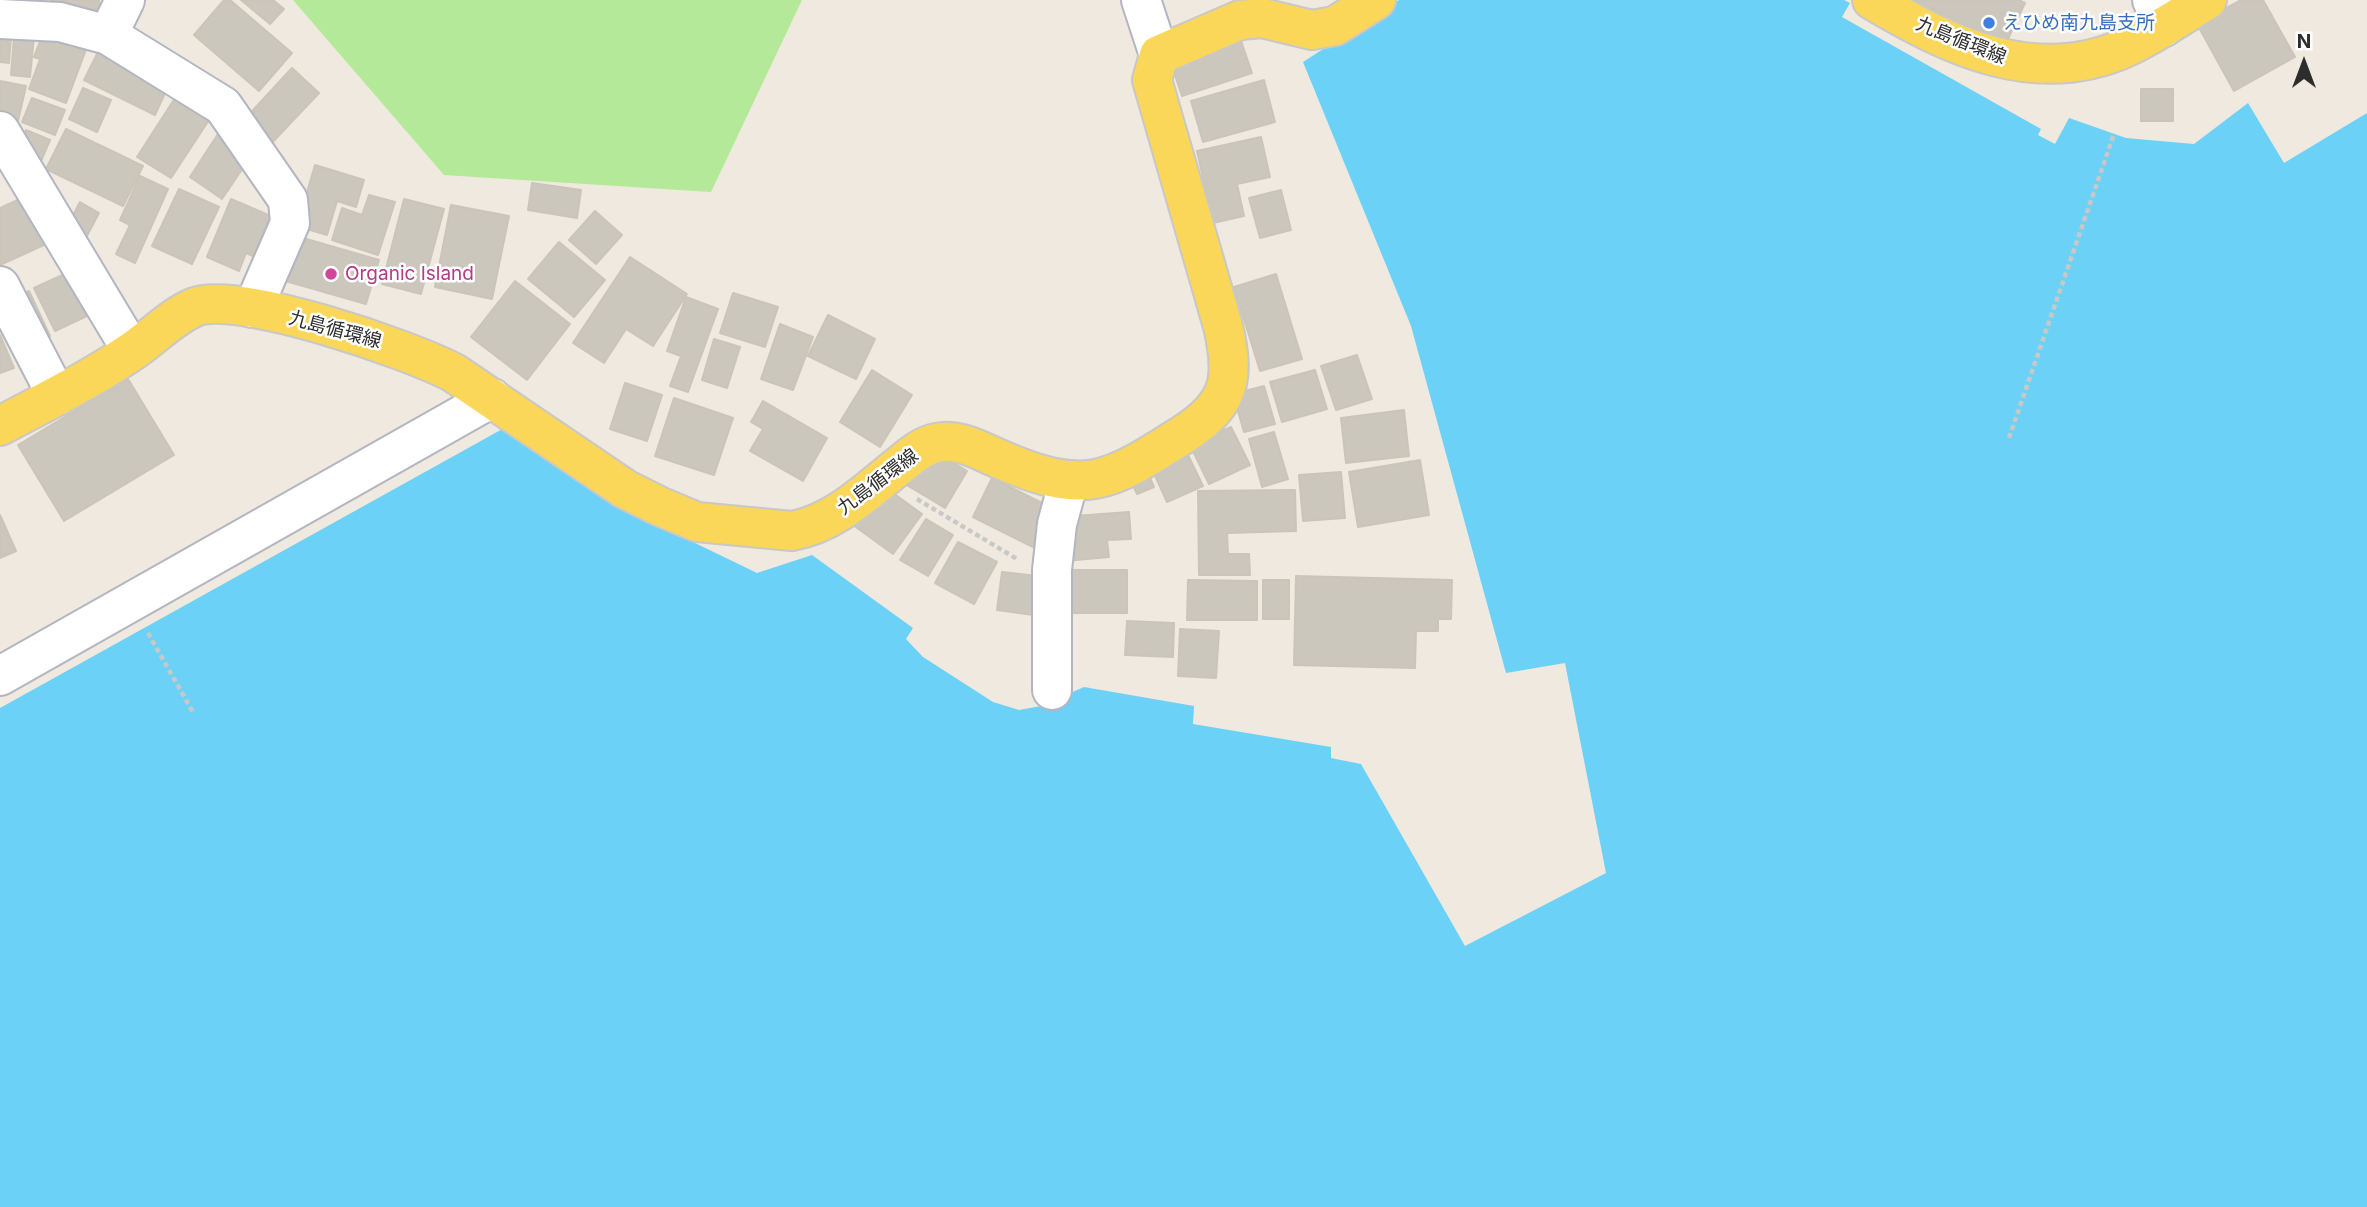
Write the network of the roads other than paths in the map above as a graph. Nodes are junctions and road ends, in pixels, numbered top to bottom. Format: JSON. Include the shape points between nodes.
{"nodes":[{"id":1,"x":125,"y":0,"type":"edge"},
{"id":2,"x":1141,"y":0,"type":"edge"},
{"id":3,"x":1376,"y":0,"type":"edge"},
{"id":4,"x":1872,"y":0,"type":"edge"},
{"id":5,"x":2207,"y":0,"type":"edge"},
{"id":6,"x":1275,"y":11,"type":"edge"},
{"id":7,"x":2158,"y":13,"type":"edge"},
{"id":8,"x":0,"y":19,"type":"edge"},
{"id":9,"x":108,"y":35,"type":"junction"},
{"id":10,"x":1158,"y":55,"type":"junction"},
{"id":11,"x":0,"y":131,"type":"edge"},
{"id":12,"x":0,"y":286,"type":"edge"},
{"id":13,"x":253,"y":308,"type":"junction"},
{"id":14,"x":132,"y":351,"type":"junction"},
{"id":15,"x":57,"y":396,"type":"junction"},
{"id":16,"x":492,"y":398,"type":"junction"},
{"id":17,"x":0,"y":426,"type":"edge"},
{"id":18,"x":1069,"y":480,"type":"junction"},
{"id":19,"x":0,"y":676,"type":"edge"},
{"id":20,"x":1052,"y":690,"type":"dead end"}],
"edges":[{"from":1,"to":9,"type":"street"},
{"from":2,"to":10,"type":"street"},
{"from":3,"to":6,"type":"main road","via":[[1335,26],[1312,30]]},
{"from":4,"to":7,"type":"main road","name":"九島循環線","via":[[1982,53],[2028,65],[2060,65],[2127,47]]},
{"from":5,"to":7,"type":"main road","name":"九島循環線"},
{"from":6,"to":10,"type":"main road","via":[[1262,18],[1240,20]]},
{"from":8,"to":9,"type":"street","via":[[60,22]]},
{"from":9,"to":13,"type":"street","via":[[223,106],[288,200],[290,223]]},
{"from":10,"to":18,"type":"main road","name":"九島循環線","via":[[1152,80],[1223,326],[1229,381],[1221,403],[1207,419],[1121,474]]},
{"from":11,"to":14,"type":"street"},
{"from":12,"to":15,"type":"street"},
{"from":13,"to":14,"type":"main road","name":"九島循環線","via":[[217,303],[196,306]]},
{"from":13,"to":16,"type":"main road","name":"九島循環線","via":[[403,349],[454,373]]},
{"from":14,"to":15,"type":"main road","name":"九島循環線"},
{"from":15,"to":17,"type":"main road","name":"九島循環線"},
{"from":16,"to":18,"type":"main road","name":"九島循環線","via":[[625,489],[696,522],[803,529],[844,510],[925,447],[949,442],[1031,473]]},
{"from":16,"to":19,"type":"street"},
{"from":18,"to":20,"type":"street","via":[[1057,524],[1052,570]]}]}
